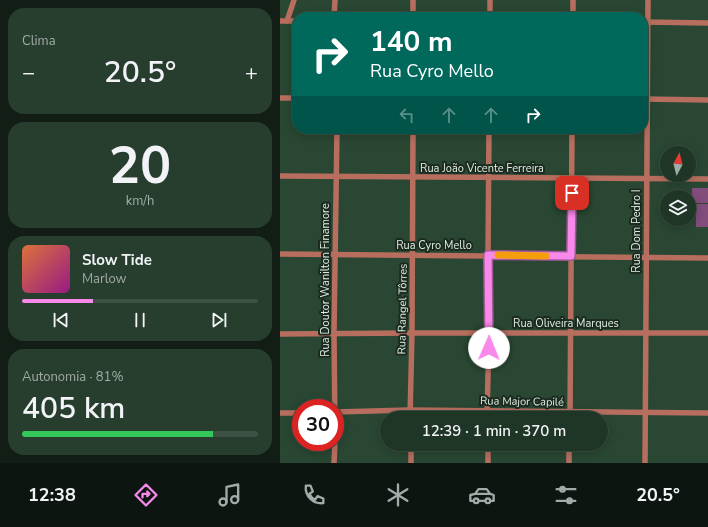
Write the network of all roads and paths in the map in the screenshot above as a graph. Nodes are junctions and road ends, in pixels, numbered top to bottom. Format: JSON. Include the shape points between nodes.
{"nodes":[{"id":1,"x":294,"y":0,"type":"edge"},
{"id":2,"x":335,"y":0,"type":"edge"},
{"id":3,"x":413,"y":0,"type":"edge"},
{"id":4,"x":490,"y":0,"type":"edge"},
{"id":5,"x":573,"y":0,"type":"edge"},
{"id":6,"x":648,"y":0,"type":"edge"},
{"id":7,"x":334,"y":12,"type":"edge"},
{"id":8,"x":413,"y":12,"type":"edge"},
{"id":9,"x":490,"y":12,"type":"edge"},
{"id":10,"x":573,"y":12,"type":"edge"},
{"id":11,"x":646,"y":12,"type":"edge"},
{"id":12,"x":287,"y":20,"type":"junction"},
{"id":13,"x":292,"y":20,"type":"edge"},
{"id":14,"x":280,"y":21,"type":"edge"},
{"id":15,"x":648,"y":22,"type":"edge"},
{"id":16,"x":708,"y":23,"type":"edge"},
{"id":17,"x":280,"y":98,"type":"edge"},
{"id":18,"x":292,"y":98,"type":"edge"},
{"id":19,"x":648,"y":99,"type":"edge"},
{"id":20,"x":708,"y":100,"type":"edge"},
{"id":21,"x":337,"y":134,"type":"edge"},
{"id":22,"x":413,"y":134,"type":"edge"},
{"id":23,"x":489,"y":134,"type":"edge"},
{"id":24,"x":572,"y":134,"type":"edge"},
{"id":25,"x":645,"y":134,"type":"edge"},
{"id":26,"x":280,"y":176,"type":"edge"},
{"id":27,"x":336,"y":177,"type":"junction"},
{"id":28,"x":488,"y":177,"type":"junction"},
{"id":29,"x":414,"y":178,"type":"junction"},
{"id":30,"x":572,"y":178,"type":"junction"},
{"id":31,"x":646,"y":179,"type":"junction"},
{"id":32,"x":708,"y":179,"type":"edge"},
{"id":33,"x":280,"y":254,"type":"edge"},
{"id":34,"x":335,"y":255,"type":"junction"},
{"id":35,"x":488,"y":255,"type":"junction"},
{"id":36,"x":413,"y":256,"type":"junction"},
{"id":37,"x":571,"y":256,"type":"junction"},
{"id":38,"x":646,"y":257,"type":"junction"},
{"id":39,"x":708,"y":258,"type":"edge"},
{"id":40,"x":412,"y":332,"type":"junction"},
{"id":41,"x":334,"y":333,"type":"junction"},
{"id":42,"x":489,"y":333,"type":"junction"},
{"id":43,"x":570,"y":333,"type":"junction"},
{"id":44,"x":708,"y":333,"type":"edge"},
{"id":45,"x":280,"y":334,"type":"edge"},
{"id":46,"x":647,"y":334,"type":"junction"},
{"id":47,"x":335,"y":399,"type":"edge"},
{"id":48,"x":409,"y":410,"type":"junction"},
{"id":49,"x":487,"y":410,"type":"junction"},
{"id":50,"x":504,"y":411,"type":"edge"},
{"id":51,"x":570,"y":411,"type":"edge"},
{"id":52,"x":344,"y":412,"type":"edge"},
{"id":53,"x":280,"y":413,"type":"edge"},
{"id":54,"x":292,"y":413,"type":"edge"},
{"id":55,"x":645,"y":413,"type":"junction"},
{"id":56,"x":708,"y":413,"type":"edge"},
{"id":57,"x":608,"y":414,"type":"edge"},
{"id":58,"x":335,"y":451,"type":"edge"},
{"id":59,"x":411,"y":451,"type":"edge"},
{"id":60,"x":488,"y":451,"type":"edge"},
{"id":61,"x":569,"y":451,"type":"edge"},
{"id":62,"x":334,"y":463,"type":"edge"},
{"id":63,"x":411,"y":463,"type":"edge"},
{"id":64,"x":488,"y":463,"type":"edge"},
{"id":65,"x":569,"y":463,"type":"edge"},
{"id":66,"x":645,"y":463,"type":"edge"}],
"edges":[{"from":1,"to":12,"type":"street"},
{"from":2,"to":7,"type":"street"},
{"from":3,"to":8,"type":"street"},
{"from":4,"to":9,"type":"street"},
{"from":5,"to":10,"type":"street"},
{"from":6,"to":11,"type":"street","name":"Rua Dom Pedro I"},
{"from":12,"to":13,"type":"street"},
{"from":12,"to":14,"type":"street"},
{"from":15,"to":16,"type":"street"},
{"from":17,"to":18,"type":"street"},
{"from":19,"to":20,"type":"street"},
{"from":21,"to":27,"type":"street","name":"Rua Doutor Wanilton Finamore"},
{"from":22,"to":29,"type":"street","name":"Rua Rangel Tôrres"},
{"from":23,"to":28,"type":"street"},
{"from":24,"to":30,"type":"street"},
{"from":25,"to":31,"type":"street","name":"Rua Dom Pedro I"},
{"from":26,"to":27,"type":"street","name":"Rua João Vicente Ferreira"},
{"from":27,"to":29,"type":"street","name":"Rua João Vicente Ferreira"},
{"from":27,"to":34,"type":"street","name":"Rua Doutor Wanilton Finamore"},
{"from":28,"to":29,"type":"street","name":"Rua João Vicente Ferreira"},
{"from":28,"to":30,"type":"street","name":"Rua João Vicente Ferreira"},
{"from":28,"to":35,"type":"street"},
{"from":29,"to":36,"type":"street","name":"Rua Rangel Tôrres"},
{"from":30,"to":31,"type":"street","name":"Rua João Vicente Ferreira"},
{"from":30,"to":37,"type":"street"},
{"from":31,"to":32,"type":"street","name":"Rua João Vicente Ferreira"},
{"from":31,"to":38,"type":"street","name":"Rua Dom Pedro I"},
{"from":33,"to":34,"type":"street","name":"Rua Cyro Mello"},
{"from":34,"to":36,"type":"street","name":"Rua Cyro Mello"},
{"from":34,"to":41,"type":"street","name":"Rua Doutor Wanilton Finamore"},
{"from":35,"to":36,"type":"street","name":"Rua Cyro Mello"},
{"from":35,"to":37,"type":"street","name":"Rua Cyro Mello"},
{"from":35,"to":42,"type":"street"},
{"from":36,"to":40,"type":"street","name":"Rua Rangel Tôrres"},
{"from":37,"to":38,"type":"street","name":"Rua Cyro Mello"},
{"from":37,"to":43,"type":"street"},
{"from":38,"to":39,"type":"street","name":"Rua Cyro Mello"},
{"from":38,"to":46,"type":"street","name":"Rua Dom Pedro I"},
{"from":40,"to":41,"type":"street","name":"Rua Oliveira Marques"},
{"from":40,"to":42,"type":"street","name":"Rua Oliveira Marques"},
{"from":40,"to":48,"type":"street","name":"Rua Rangel Tôrres"},
{"from":41,"to":45,"type":"street","name":"Rua Oliveira Marques"},
{"from":41,"to":47,"type":"street","name":"Rua Doutor Wanilton Finamore"},
{"from":42,"to":43,"type":"street","name":"Rua Oliveira Marques"},
{"from":42,"to":49,"type":"street"},
{"from":43,"to":46,"type":"street","name":"Rua Oliveira Marques"},
{"from":43,"to":51,"type":"street"},
{"from":44,"to":46,"type":"street","name":"Rua Oliveira Marques"},
{"from":46,"to":55,"type":"street","name":"Rua Dom Pedro I"},
{"from":48,"to":49,"type":"street","name":"Rua Major Capilé"},
{"from":48,"to":52,"type":"street","name":"Rua Major Capilé"},
{"from":49,"to":50,"type":"street","name":"Rua Major Capilé"},
{"from":53,"to":54,"type":"street"},
{"from":55,"to":56,"type":"street","name":"Rua Major Capilé"},
{"from":55,"to":57,"type":"street","name":"Rua Major Capilé"},
{"from":55,"to":66,"type":"street","name":"Rua Dom Pedro I"},
{"from":58,"to":62,"type":"street"},
{"from":59,"to":63,"type":"street"},
{"from":60,"to":64,"type":"street"},
{"from":61,"to":65,"type":"street"}]}
